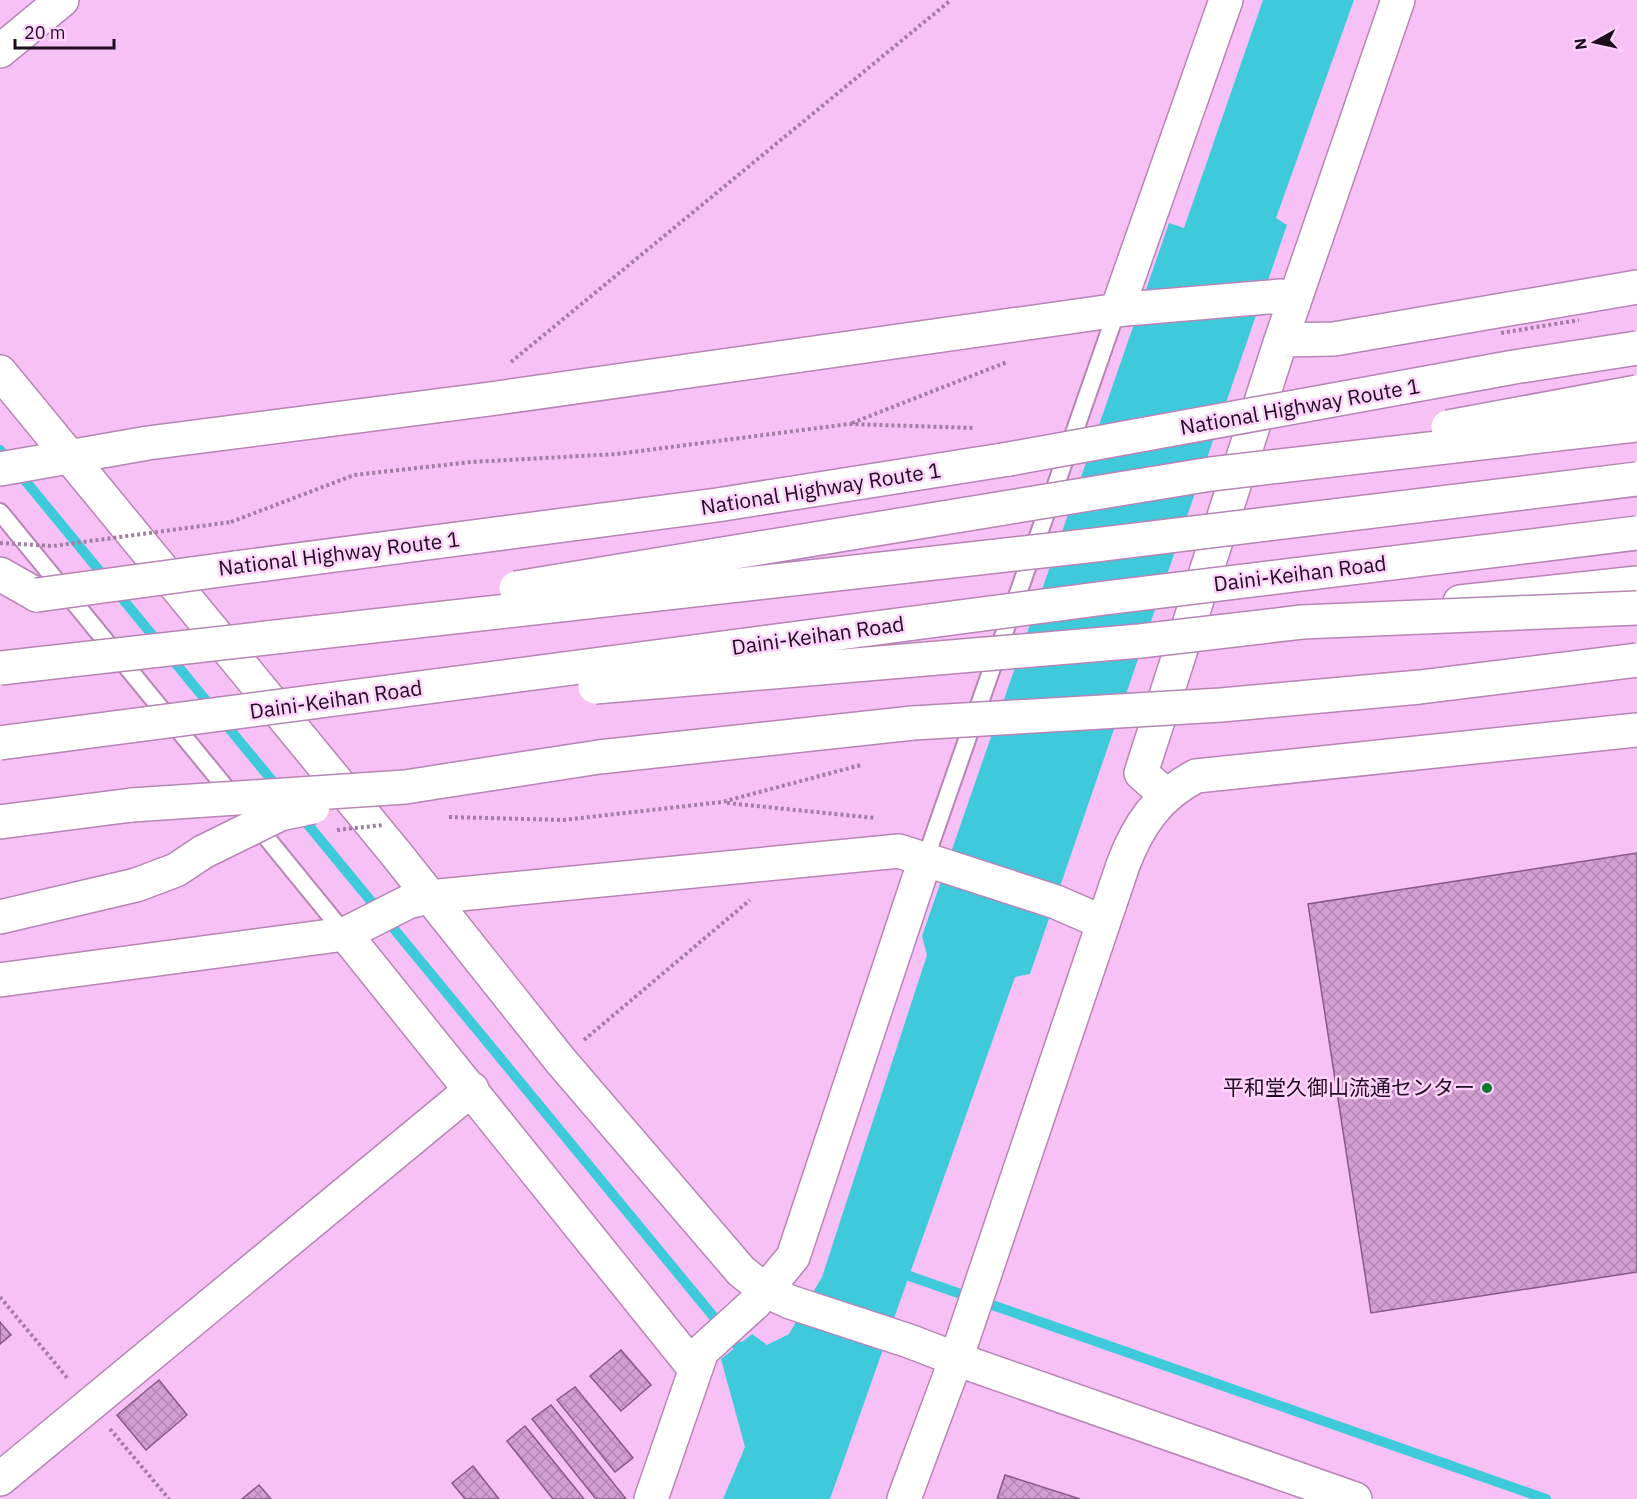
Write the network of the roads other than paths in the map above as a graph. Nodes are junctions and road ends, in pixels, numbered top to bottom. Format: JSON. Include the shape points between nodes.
{"nodes":[{"id":1,"x":62,"y":0,"type":"edge"},
{"id":2,"x":1226,"y":0,"type":"edge"},
{"id":3,"x":1398,"y":0,"type":"edge"},
{"id":4,"x":0,"y":51,"type":"edge"},
{"id":5,"x":1637,"y":287,"type":"edge"},
{"id":6,"x":1288,"y":299,"type":"junction"},
{"id":7,"x":1121,"y":309,"type":"junction"},
{"id":8,"x":1281,"y":340,"type":"junction"},
{"id":9,"x":1637,"y":348,"type":"edge"},
{"id":10,"x":0,"y":372,"type":"edge"},
{"id":11,"x":1637,"y":392,"type":"edge"},
{"id":12,"x":1637,"y":425,"type":"edge"},
{"id":13,"x":64,"y":459,"type":"junction"},
{"id":14,"x":0,"y":469,"type":"edge"},
{"id":15,"x":1211,"y":474,"type":"junction"},
{"id":16,"x":1637,"y":479,"type":"edge"},
{"id":17,"x":0,"y":512,"type":"edge"},
{"id":18,"x":1637,"y":533,"type":"edge"},
{"id":19,"x":0,"y":574,"type":"edge"},
{"id":20,"x":1637,"y":583,"type":"edge"},
{"id":21,"x":37,"y":595,"type":"junction"},
{"id":22,"x":0,"y":600,"type":"edge"},
{"id":23,"x":1637,"y":608,"type":"edge"},
{"id":24,"x":1302,"y":621,"type":"junction"},
{"id":25,"x":141,"y":650,"type":"junction"},
{"id":26,"x":1637,"y":660,"type":"edge"},
{"id":27,"x":0,"y":668,"type":"edge"},
{"id":28,"x":156,"y":724,"type":"junction"},
{"id":29,"x":1637,"y":730,"type":"edge"},
{"id":30,"x":0,"y":743,"type":"edge"},
{"id":31,"x":405,"y":787,"type":"junction"},
{"id":32,"x":1166,"y":795,"type":"junction"},
{"id":33,"x":0,"y":822,"type":"edge"},
{"id":34,"x":929,"y":861,"type":"junction"},
{"id":35,"x":419,"y":899,"type":"junction"},
{"id":36,"x":0,"y":917,"type":"edge"},
{"id":37,"x":1102,"y":922,"type":"junction"},
{"id":38,"x":352,"y":931,"type":"junction"},
{"id":39,"x":0,"y":980,"type":"edge"},
{"id":40,"x":472,"y":1089,"type":"junction"},
{"id":41,"x":771,"y":1299,"type":"junction"},
{"id":42,"x":956,"y":1359,"type":"junction"},
{"id":43,"x":698,"y":1360,"type":"junction"},
{"id":44,"x":0,"y":1479,"type":"edge"},
{"id":45,"x":651,"y":1499,"type":"edge"},
{"id":46,"x":904,"y":1499,"type":"edge"},
{"id":47,"x":1355,"y":1499,"type":"edge"}],
"edges":[{"from":1,"to":4,"type":"main road"},
{"from":2,"to":7,"type":"main road"},
{"from":3,"to":6,"type":"main road"},
{"from":5,"to":8,"type":"main road","via":[[1334,339]]},
{"from":6,"to":7,"type":"main road"},
{"from":6,"to":8,"type":"main road"},
{"from":7,"to":13,"type":"main road","via":[[490,399],[148,443]]},
{"from":7,"to":34,"type":"lane"},
{"from":8,"to":32,"type":"main road","via":[[1141,773]]},
{"from":9,"to":21,"type":"main road","name":"National Highway Route 1","bridge":true,"via":[[1009,459],[717,505]]},
{"from":10,"to":13,"type":"main road"},
{"from":11,"to":15,"type":"main road","bridge":true},
{"from":12,"to":15,"type":"main road","bridge":true},
{"from":13,"to":14,"type":"main road"},
{"from":13,"to":35,"type":"main road"},
{"from":15,"to":25,"type":"main road","bridge":true},
{"from":16,"to":25,"type":"main road","bridge":true,"via":[[1095,545]]},
{"from":17,"to":38,"type":"lane"},
{"from":18,"to":28,"type":"main road","name":"Daini-Keihan Road","bridge":true,"via":[[1093,599]]},
{"from":19,"to":21,"type":"main road"},
{"from":20,"to":24,"type":"main road","bridge":true},
{"from":21,"to":22,"type":"main road","name":"National Highway Route 1"},
{"from":23,"to":24,"type":"main road","bridge":true},
{"from":24,"to":28,"type":"main road","bridge":true,"via":[[1140,641]]},
{"from":25,"to":27,"type":"main road","bridge":true},
{"from":26,"to":31,"type":"main road","bridge":true,"via":[[1420,687],[1221,705],[913,723],[600,757]]},
{"from":28,"to":30,"type":"main road","name":"Daini-Keihan Road","bridge":true},
{"from":29,"to":32,"type":"main road","via":[[1196,776]]},
{"from":31,"to":33,"type":"main road","bridge":true,"via":[[132,805]]},
{"from":31,"to":36,"type":"main road","bridge":true,"via":[[280,814],[203,852],[176,870],[136,885]]},
{"from":32,"to":37,"type":"main road","via":[[1133,838]]},
{"from":34,"to":35,"type":"main road","via":[[899,851]]},
{"from":34,"to":37,"type":"main road","via":[[1056,902]]},
{"from":34,"to":41,"type":"main road","via":[[794,1257]]},
{"from":35,"to":38,"type":"main road"},
{"from":35,"to":41,"type":"main road","via":[[741,1271]]},
{"from":37,"to":42,"type":"main road"},
{"from":38,"to":39,"type":"main road"},
{"from":38,"to":40,"type":"main road"},
{"from":40,"to":43,"type":"main road"},
{"from":40,"to":44,"type":"main road"},
{"from":41,"to":42,"type":"main road"},
{"from":41,"to":43,"type":"main road"},
{"from":42,"to":46,"type":"main road"},
{"from":42,"to":47,"type":"main road"},
{"from":43,"to":45,"type":"main road"}]}
